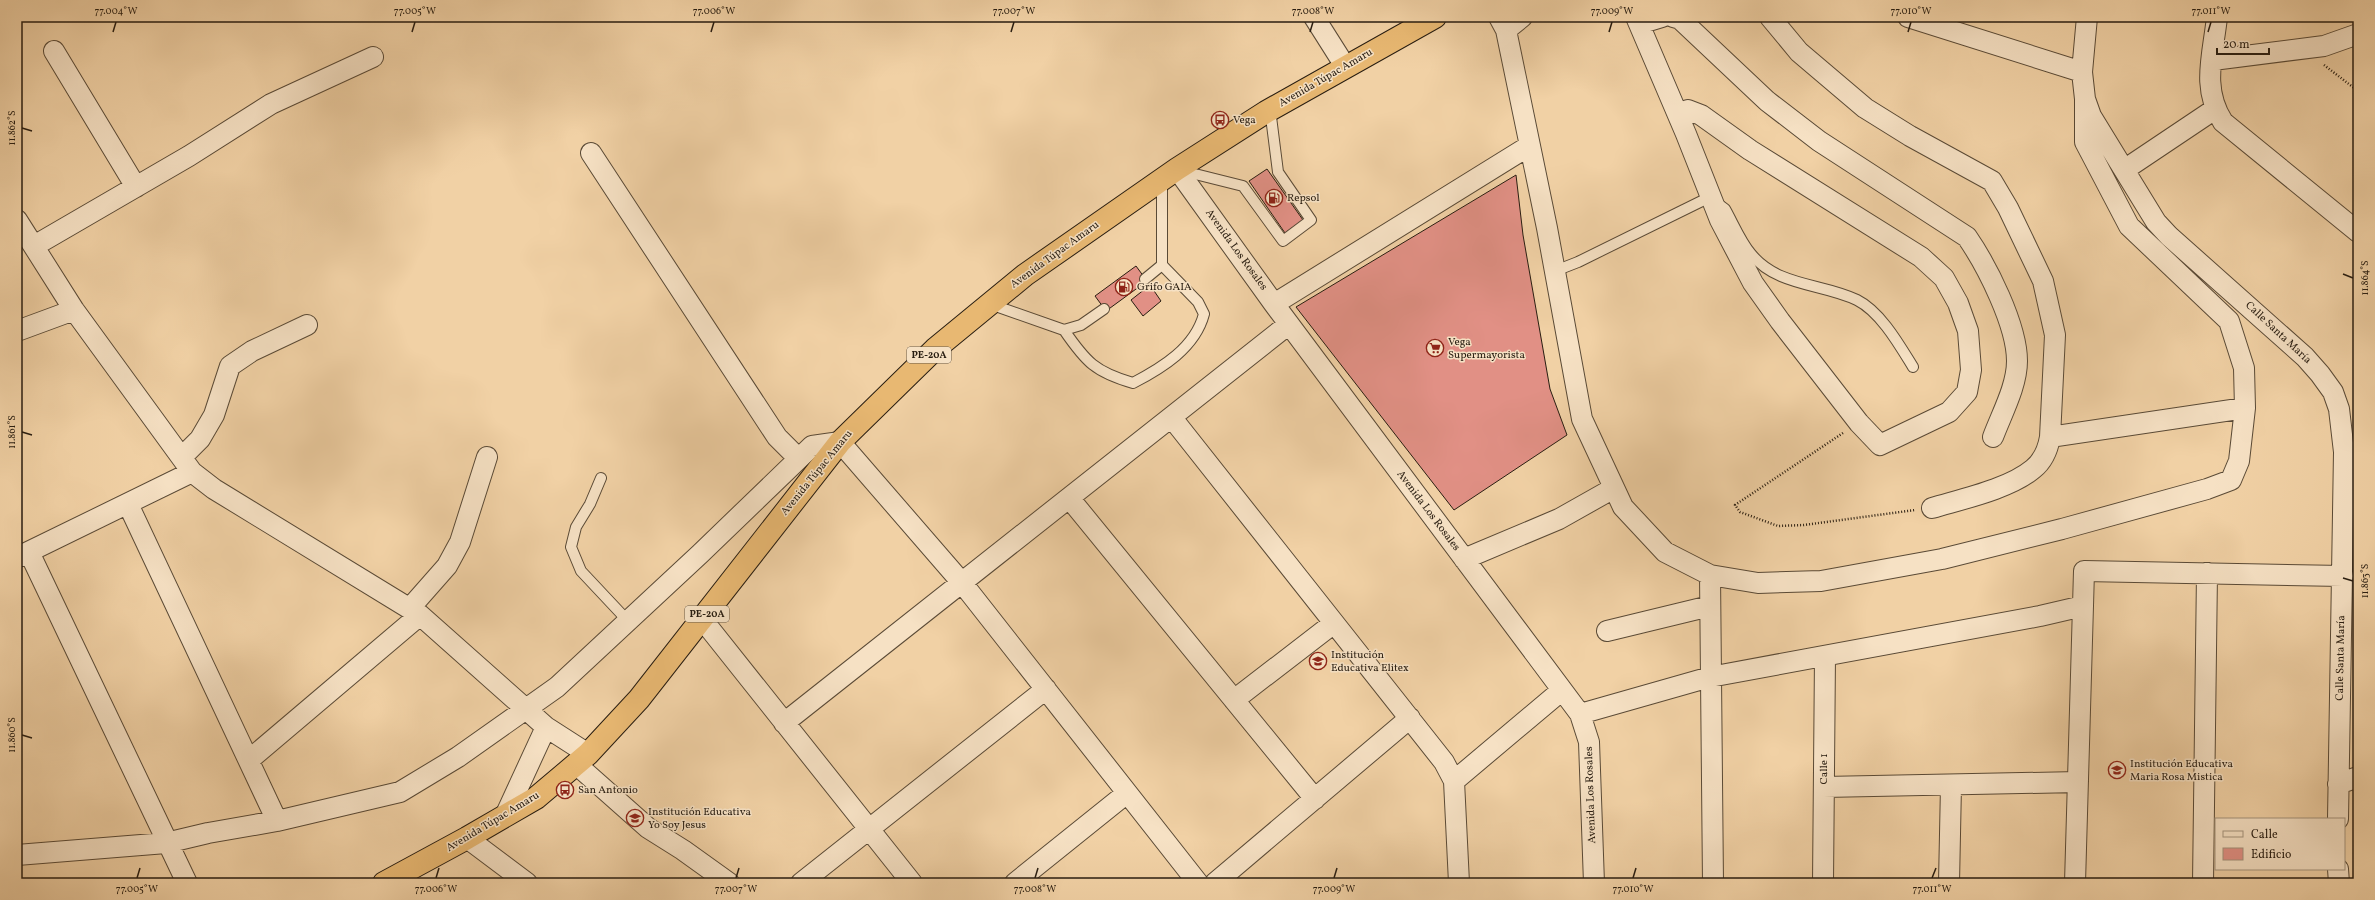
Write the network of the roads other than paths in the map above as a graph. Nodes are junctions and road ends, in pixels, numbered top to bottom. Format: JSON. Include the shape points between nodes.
{"nodes":[{"id":1,"x":1314,"y":17,"type":"edge"},
{"id":2,"x":1435,"y":17,"type":"edge"},
{"id":3,"x":1522,"y":17,"type":"edge"},
{"id":4,"x":1662,"y":17,"type":"edge"},
{"id":5,"x":1672,"y":17,"type":"edge"},
{"id":6,"x":1770,"y":17,"type":"edge"},
{"id":7,"x":1908,"y":17,"type":"edge"},
{"id":8,"x":2087,"y":17,"type":"edge"},
{"id":9,"x":2217,"y":17,"type":"edge"},
{"id":10,"x":1637,"y":20,"type":"edge"},
{"id":11,"x":1503,"y":24,"type":"edge"},
{"id":12,"x":2358,"y":34,"type":"edge"},
{"id":13,"x":54,"y":51,"type":"dead end"},
{"id":14,"x":373,"y":57,"type":"dead end"},
{"id":15,"x":2213,"y":60,"type":"junction"},
{"id":16,"x":1345,"y":66,"type":"junction"},
{"id":17,"x":2082,"y":72,"type":"junction"},
{"id":18,"x":2085,"y":99,"type":"junction"},
{"id":19,"x":1270,"y":109,"type":"junction"},
{"id":20,"x":2215,"y":109,"type":"junction"},
{"id":21,"x":1678,"y":114,"type":"junction"},
{"id":22,"x":1529,"y":146,"type":"junction"},
{"id":23,"x":591,"y":153,"type":"dead end"},
{"id":24,"x":2124,"y":170,"type":"junction"},
{"id":25,"x":1169,"y":174,"type":"junction"},
{"id":26,"x":136,"y":187,"type":"junction"},
{"id":27,"x":1712,"y":201,"type":"junction"},
{"id":28,"x":17,"y":220,"type":"edge"},
{"id":29,"x":2355,"y":223,"type":"edge"},
{"id":30,"x":34,"y":246,"type":"junction"},
{"id":31,"x":1162,"y":265,"type":"junction"},
{"id":32,"x":1555,"y":271,"type":"junction"},
{"id":33,"x":1145,"y":279,"type":"dead end"},
{"id":34,"x":990,"y":304,"type":"junction"},
{"id":35,"x":1274,"y":304,"type":"junction"},
{"id":36,"x":1104,"y":309,"type":"dead end"},
{"id":37,"x":74,"y":310,"type":"junction"},
{"id":38,"x":1290,"y":324,"type":"junction"},
{"id":39,"x":307,"y":325,"type":"dead end"},
{"id":40,"x":1064,"y":330,"type":"junction"},
{"id":41,"x":17,"y":331,"type":"edge"},
{"id":42,"x":1913,"y":367,"type":"dead end"},
{"id":43,"x":2245,"y":408,"type":"junction"},
{"id":44,"x":1172,"y":418,"type":"junction"},
{"id":45,"x":1993,"y":436,"type":"dead end"},
{"id":46,"x":2050,"y":437,"type":"junction"},
{"id":47,"x":840,"y":442,"type":"junction"},
{"id":48,"x":2351,"y":450,"type":"edge"},
{"id":49,"x":487,"y":457,"type":"dead end"},
{"id":50,"x":798,"y":458,"type":"junction"},
{"id":51,"x":187,"y":464,"type":"junction"},
{"id":52,"x":600,"y":478,"type":"dead end"},
{"id":53,"x":1614,"y":488,"type":"junction"},
{"id":54,"x":1070,"y":499,"type":"junction"},
{"id":55,"x":128,"y":504,"type":"junction"},
{"id":56,"x":1932,"y":508,"type":"road end"},
{"id":57,"x":23,"y":555,"type":"edge"},
{"id":58,"x":1464,"y":560,"type":"junction"},
{"id":59,"x":2207,"y":573,"type":"junction"},
{"id":60,"x":1710,"y":575,"type":"junction"},
{"id":61,"x":2343,"y":576,"type":"junction"},
{"id":62,"x":962,"y":584,"type":"junction"},
{"id":63,"x":1710,"y":606,"type":"junction"},
{"id":64,"x":2083,"y":606,"type":"junction"},
{"id":65,"x":415,"y":612,"type":"junction"},
{"id":66,"x":702,"y":619,"type":"junction"},
{"id":67,"x":627,"y":620,"type":"junction"},
{"id":68,"x":1334,"y":623,"type":"junction"},
{"id":69,"x":1607,"y":631,"type":"dead end"},
{"id":70,"x":1825,"y":656,"type":"junction"},
{"id":71,"x":1710,"y":677,"type":"junction"},
{"id":72,"x":1046,"y":689,"type":"junction"},
{"id":73,"x":1561,"y":691,"type":"junction"},
{"id":74,"x":1234,"y":700,"type":"junction"},
{"id":75,"x":528,"y":709,"type":"junction"},
{"id":76,"x":1580,"y":714,"type":"junction"},
{"id":77,"x":1410,"y":718,"type":"junction"},
{"id":78,"x":784,"y":723,"type":"junction"},
{"id":79,"x":546,"y":727,"type":"junction"},
{"id":80,"x":249,"y":760,"type":"junction"},
{"id":81,"x":582,"y":760,"type":"junction"},
{"id":82,"x":2358,"y":777,"type":"edge"},
{"id":83,"x":1454,"y":781,"type":"junction"},
{"id":84,"x":2078,"y":782,"type":"junction"},
{"id":85,"x":1951,"y":784,"type":"junction"},
{"id":86,"x":2338,"y":784,"type":"junction"},
{"id":87,"x":1824,"y":787,"type":"junction"},
{"id":88,"x":1127,"y":793,"type":"junction"},
{"id":89,"x":1315,"y":799,"type":"junction"},
{"id":90,"x":505,"y":816,"type":"junction"},
{"id":91,"x":2338,"y":818,"type":"edge"},
{"id":92,"x":277,"y":821,"type":"junction"},
{"id":93,"x":870,"y":831,"type":"junction"},
{"id":94,"x":467,"y":838,"type":"junction"},
{"id":95,"x":166,"y":843,"type":"junction"},
{"id":96,"x":17,"y":855,"type":"edge"},
{"id":97,"x":2338,"y":870,"type":"edge"},
{"id":98,"x":187,"y":883,"type":"edge"},
{"id":99,"x":384,"y":883,"type":"edge"},
{"id":100,"x":527,"y":883,"type":"edge"},
{"id":101,"x":729,"y":883,"type":"edge"},
{"id":102,"x":801,"y":883,"type":"edge"},
{"id":103,"x":912,"y":883,"type":"edge"},
{"id":104,"x":1015,"y":883,"type":"edge"},
{"id":105,"x":1198,"y":883,"type":"edge"},
{"id":106,"x":1215,"y":883,"type":"edge"},
{"id":107,"x":1459,"y":883,"type":"edge"},
{"id":108,"x":1594,"y":883,"type":"edge"},
{"id":109,"x":1713,"y":883,"type":"edge"},
{"id":110,"x":1823,"y":883,"type":"edge"},
{"id":111,"x":1949,"y":883,"type":"edge"},
{"id":112,"x":2075,"y":883,"type":"edge"},
{"id":113,"x":2203,"y":883,"type":"edge"},
{"id":114,"x":2338,"y":883,"type":"edge"}],
"edges":[{"from":1,"to":16,"type":"street"},
{"from":2,"to":16,"type":"highway","name":"Avenida Túpac Amaru","number":"PE-20A"},
{"from":3,"to":11,"type":"street"},
{"from":4,"to":10,"type":"street"},
{"from":5,"to":45,"type":"street","via":[[1680,19],[1767,101],[1819,142],[1967,238],[1981,257],[2000,299],[2012,330],[2017,361],[2012,386]]},
{"from":6,"to":46,"type":"street","via":[[1799,52],[1865,108],[1992,181],[2043,281],[2055,335]]},
{"from":7,"to":17,"type":"street"},
{"from":8,"to":17,"type":"street","name":"Calle Santa María"},
{"from":9,"to":15,"type":"street"},
{"from":10,"to":21,"type":"street"},
{"from":11,"to":22,"type":"street"},
{"from":12,"to":15,"type":"street","via":[[2324,46]]},
{"from":13,"to":26,"type":"street"},
{"from":14,"to":26,"type":"street","via":[[271,104]]},
{"from":15,"to":20,"type":"street","via":[[2210,96]]},
{"from":16,"to":19,"type":"highway","name":"Avenida Túpac Amaru","number":"PE-20A"},
{"from":17,"to":18,"type":"street","name":"Calle Santa María"},
{"from":18,"to":24,"type":"street","name":"Calle Santa María","via":[[2091,116]]},
{"from":18,"to":43,"type":"street","via":[[2085,142],[2129,226],[2230,321],[2244,368]]},
{"from":19,"to":25,"type":"highway","name":"Avenida Túpac Amaru","number":"PE-20A"},
{"from":19,"to":25,"type":"lane","via":[[1275,174],[1311,220],[1283,241],[1253,193],[1243,186]]},
{"from":20,"to":24,"type":"street"},
{"from":20,"to":29,"type":"street","via":[[2223,122]]},
{"from":21,"to":27,"type":"street"},
{"from":21,"to":27,"type":"street","via":[[1688,110],[1701,115],[1750,150],[1921,257],[1944,278],[1958,304],[1968,331],[1971,370],[1967,392],[1949,412],[1880,445],[1859,423],[1780,321],[1754,283]]},
{"from":22,"to":32,"type":"street"},
{"from":22,"to":35,"type":"street"},
{"from":23,"to":50,"type":"street","via":[[777,437]]},
{"from":24,"to":48,"type":"street","name":"Calle Santa María","via":[[2152,216],[2169,236],[2306,357],[2320,374],[2333,392]]},
{"from":25,"to":31,"type":"lane"},
{"from":25,"to":34,"type":"highway","name":"Avenida Túpac Amaru","number":"PE-20A","via":[[1025,275]]},
{"from":25,"to":35,"type":"street","name":"Avenida Los Rosales"},
{"from":26,"to":30,"type":"street"},
{"from":27,"to":32,"type":"lane"},
{"from":27,"to":42,"type":"lane","via":[[1725,209],[1750,253],[1769,271],[1858,301],[1886,325]]},
{"from":28,"to":30,"type":"street"},
{"from":30,"to":37,"type":"street"},
{"from":31,"to":33,"type":"lane"},
{"from":31,"to":40,"type":"lane","via":[[1198,302],[1204,314],[1192,340],[1162,368],[1133,383],[1109,376],[1082,357]]},
{"from":32,"to":53,"type":"street","via":[[1582,419]]},
{"from":34,"to":40,"type":"lane"},
{"from":34,"to":47,"type":"highway","name":"Avenida Túpac Amaru","number":"PE-20A","via":[[935,349]]},
{"from":35,"to":38,"type":"street","name":"Avenida Los Rosales"},
{"from":36,"to":40,"type":"lane","via":[[1081,325]]},
{"from":37,"to":41,"type":"street"},
{"from":37,"to":51,"type":"street"},
{"from":38,"to":44,"type":"street"},
{"from":38,"to":58,"type":"street","name":"Avenida Los Rosales"},
{"from":39,"to":51,"type":"street","via":[[252,351],[230,366],[214,415]]},
{"from":43,"to":46,"type":"street"},
{"from":43,"to":60,"type":"street","via":[[2239,461],[2231,480],[2207,489],[1942,559],[1821,582],[1758,583]]},
{"from":44,"to":54,"type":"street"},
{"from":44,"to":68,"type":"street"},
{"from":46,"to":56,"type":"street","via":[[2048,450],[2034,469],[1992,490]]},
{"from":47,"to":50,"type":"street","via":[[812,446]]},
{"from":47,"to":62,"type":"street"},
{"from":47,"to":66,"type":"highway","name":"Avenida Túpac Amaru","number":"PE-20A"},
{"from":48,"to":61,"type":"street","name":"Calle Santa María"},
{"from":49,"to":65,"type":"street","via":[[460,542],[447,566]]},
{"from":50,"to":67,"type":"street","via":[[700,554]]},
{"from":51,"to":55,"type":"street"},
{"from":51,"to":65,"type":"street","via":[[214,489]]},
{"from":52,"to":67,"type":"lane","via":[[590,504],[576,527],[571,547],[581,571]]},
{"from":53,"to":58,"type":"street","via":[[1559,519]]},
{"from":53,"to":60,"type":"street","via":[[1623,507],[1665,552]]},
{"from":54,"to":62,"type":"street"},
{"from":54,"to":74,"type":"street"},
{"from":55,"to":57,"type":"street"},
{"from":55,"to":80,"type":"street"},
{"from":57,"to":95,"type":"street"},
{"from":58,"to":73,"type":"street","name":"Avenida Los Rosales"},
{"from":59,"to":61,"type":"street"},
{"from":59,"to":64,"type":"street","via":[[2084,571]]},
{"from":59,"to":113,"type":"street"},
{"from":60,"to":63,"type":"street"},
{"from":61,"to":86,"type":"street","name":"Calle Santa María"},
{"from":62,"to":72,"type":"street"},
{"from":62,"to":78,"type":"street"},
{"from":63,"to":69,"type":"street"},
{"from":63,"to":71,"type":"street"},
{"from":64,"to":70,"type":"street"},
{"from":64,"to":84,"type":"street"},
{"from":65,"to":75,"type":"street"},
{"from":65,"to":80,"type":"street"},
{"from":66,"to":78,"type":"street"},
{"from":66,"to":81,"type":"highway","name":"Avenida Túpac Amaru","number":"PE-20A","via":[[614,728]]},
{"from":67,"to":75,"type":"street","via":[[557,687]]},
{"from":68,"to":74,"type":"street"},
{"from":68,"to":77,"type":"street"},
{"from":70,"to":71,"type":"street"},
{"from":70,"to":87,"type":"street","name":"Calle 1"},
{"from":71,"to":76,"type":"street"},
{"from":71,"to":109,"type":"street"},
{"from":72,"to":88,"type":"street"},
{"from":72,"to":93,"type":"street"},
{"from":73,"to":76,"type":"street","name":"Avenida Los Rosales"},
{"from":73,"to":83,"type":"street"},
{"from":74,"to":89,"type":"street"},
{"from":75,"to":79,"type":"street"},
{"from":75,"to":92,"type":"street","via":[[458,757],[400,792]]},
{"from":76,"to":108,"type":"street","name":"Avenida Los Rosales","via":[[1589,742]]},
{"from":77,"to":83,"type":"street","via":[[1444,762]]},
{"from":77,"to":89,"type":"street"},
{"from":78,"to":93,"type":"street"},
{"from":79,"to":81,"type":"street"},
{"from":79,"to":90,"type":"street"},
{"from":80,"to":92,"type":"street"},
{"from":81,"to":90,"type":"highway","name":"Avenida Túpac Amaru","number":"PE-20A","via":[[536,798]]},
{"from":81,"to":101,"type":"street","via":[[648,828]]},
{"from":82,"to":86,"type":"street"},
{"from":83,"to":107,"type":"street"},
{"from":84,"to":85,"type":"street"},
{"from":84,"to":112,"type":"street"},
{"from":85,"to":87,"type":"street"},
{"from":85,"to":111,"type":"street"},
{"from":86,"to":91,"type":"street","name":"Calle Santa María"},
{"from":87,"to":110,"type":"street","name":"Calle 1"},
{"from":88,"to":104,"type":"street"},
{"from":88,"to":105,"type":"street"},
{"from":89,"to":106,"type":"street"},
{"from":90,"to":94,"type":"highway","name":"Avenida Túpac Amaru","number":"PE-20A"},
{"from":92,"to":95,"type":"street"},
{"from":93,"to":102,"type":"street"},
{"from":93,"to":103,"type":"street"},
{"from":94,"to":99,"type":"highway","name":"Avenida Túpac Amaru","number":"PE-20A"},
{"from":94,"to":100,"type":"street"},
{"from":95,"to":96,"type":"street"},
{"from":95,"to":98,"type":"street"},
{"from":97,"to":114,"type":"street"}]}
